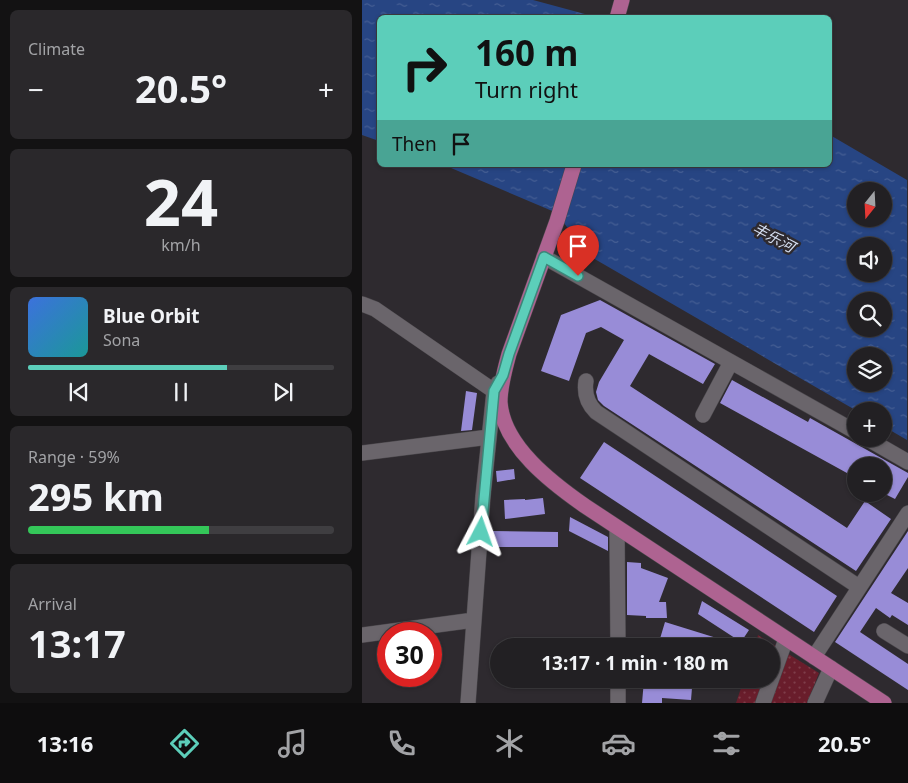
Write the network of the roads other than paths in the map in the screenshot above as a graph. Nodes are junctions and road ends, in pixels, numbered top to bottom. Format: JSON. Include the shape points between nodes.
{"nodes":[{"id":1,"x":622,"y":0,"type":"edge"},
{"id":2,"x":618,"y":15,"type":"edge"},
{"id":3,"x":573,"y":167,"type":"edge"},
{"id":4,"x":544,"y":257,"type":"junction"},
{"id":5,"x":362,"y":304,"type":"edge"},
{"id":6,"x":731,"y":362,"type":"junction"},
{"id":7,"x":503,"y":375,"type":"junction"},
{"id":8,"x":586,"y":381,"type":"dead end"},
{"id":9,"x":494,"y":391,"type":"junction"},
{"id":10,"x":703,"y":415,"type":"dead end"},
{"id":11,"x":847,"y":427,"type":"edge"},
{"id":12,"x":489,"y":437,"type":"junction"},
{"id":13,"x":882,"y":447,"type":"edge"},
{"id":14,"x":362,"y":453,"type":"edge"},
{"id":15,"x":908,"y":462,"type":"edge"},
{"id":16,"x":908,"y":513,"type":"edge"},
{"id":17,"x":617,"y":528,"type":"junction"},
{"id":18,"x":859,"y":587,"type":"junction"},
{"id":19,"x":474,"y":620,"type":"junction"},
{"id":20,"x":884,"y":631,"type":"dead end"},
{"id":21,"x":362,"y":635,"type":"edge"},
{"id":22,"x":618,"y":638,"type":"edge"},
{"id":23,"x":786,"y":638,"type":"junction"},
{"id":24,"x":908,"y":646,"type":"edge"},
{"id":25,"x":814,"y":657,"type":"junction"},
{"id":26,"x":831,"y":668,"type":"junction"},
{"id":27,"x":618,"y":688,"type":"edge"},
{"id":28,"x":468,"y":703,"type":"edge"},
{"id":29,"x":618,"y":703,"type":"edge"},
{"id":30,"x":763,"y":703,"type":"edge"},
{"id":31,"x":815,"y":703,"type":"edge"},
{"id":32,"x":884,"y":703,"type":"edge"}],
"edges":[{"from":1,"to":2,"type":"main road"},
{"from":3,"to":4,"type":"main road"},
{"from":4,"to":6,"type":"street"},
{"from":4,"to":7,"type":"main road"},
{"from":5,"to":9,"type":"street"},
{"from":6,"to":10,"type":"street"},
{"from":6,"to":11,"type":"street"},
{"from":7,"to":9,"type":"street"},
{"from":7,"to":17,"type":"main road","via":[[502,413],[515,442],[551,480]]},
{"from":8,"to":18,"type":"street","via":[[587,398],[596,412]]},
{"from":9,"to":12,"type":"street"},
{"from":12,"to":14,"type":"street"},
{"from":12,"to":19,"type":"street"},
{"from":13,"to":15,"type":"street"},
{"from":16,"to":18,"type":"street"},
{"from":17,"to":22,"type":"street"},
{"from":17,"to":23,"type":"main road"},
{"from":18,"to":25,"type":"street"},
{"from":19,"to":21,"type":"street"},
{"from":19,"to":28,"type":"street"},
{"from":20,"to":24,"type":"street"},
{"from":23,"to":25,"type":"main road"},
{"from":23,"to":30,"type":"street"},
{"from":25,"to":26,"type":"main road"},
{"from":26,"to":31,"type":"street"},
{"from":26,"to":32,"type":"main road"},
{"from":27,"to":29,"type":"street"}]}
